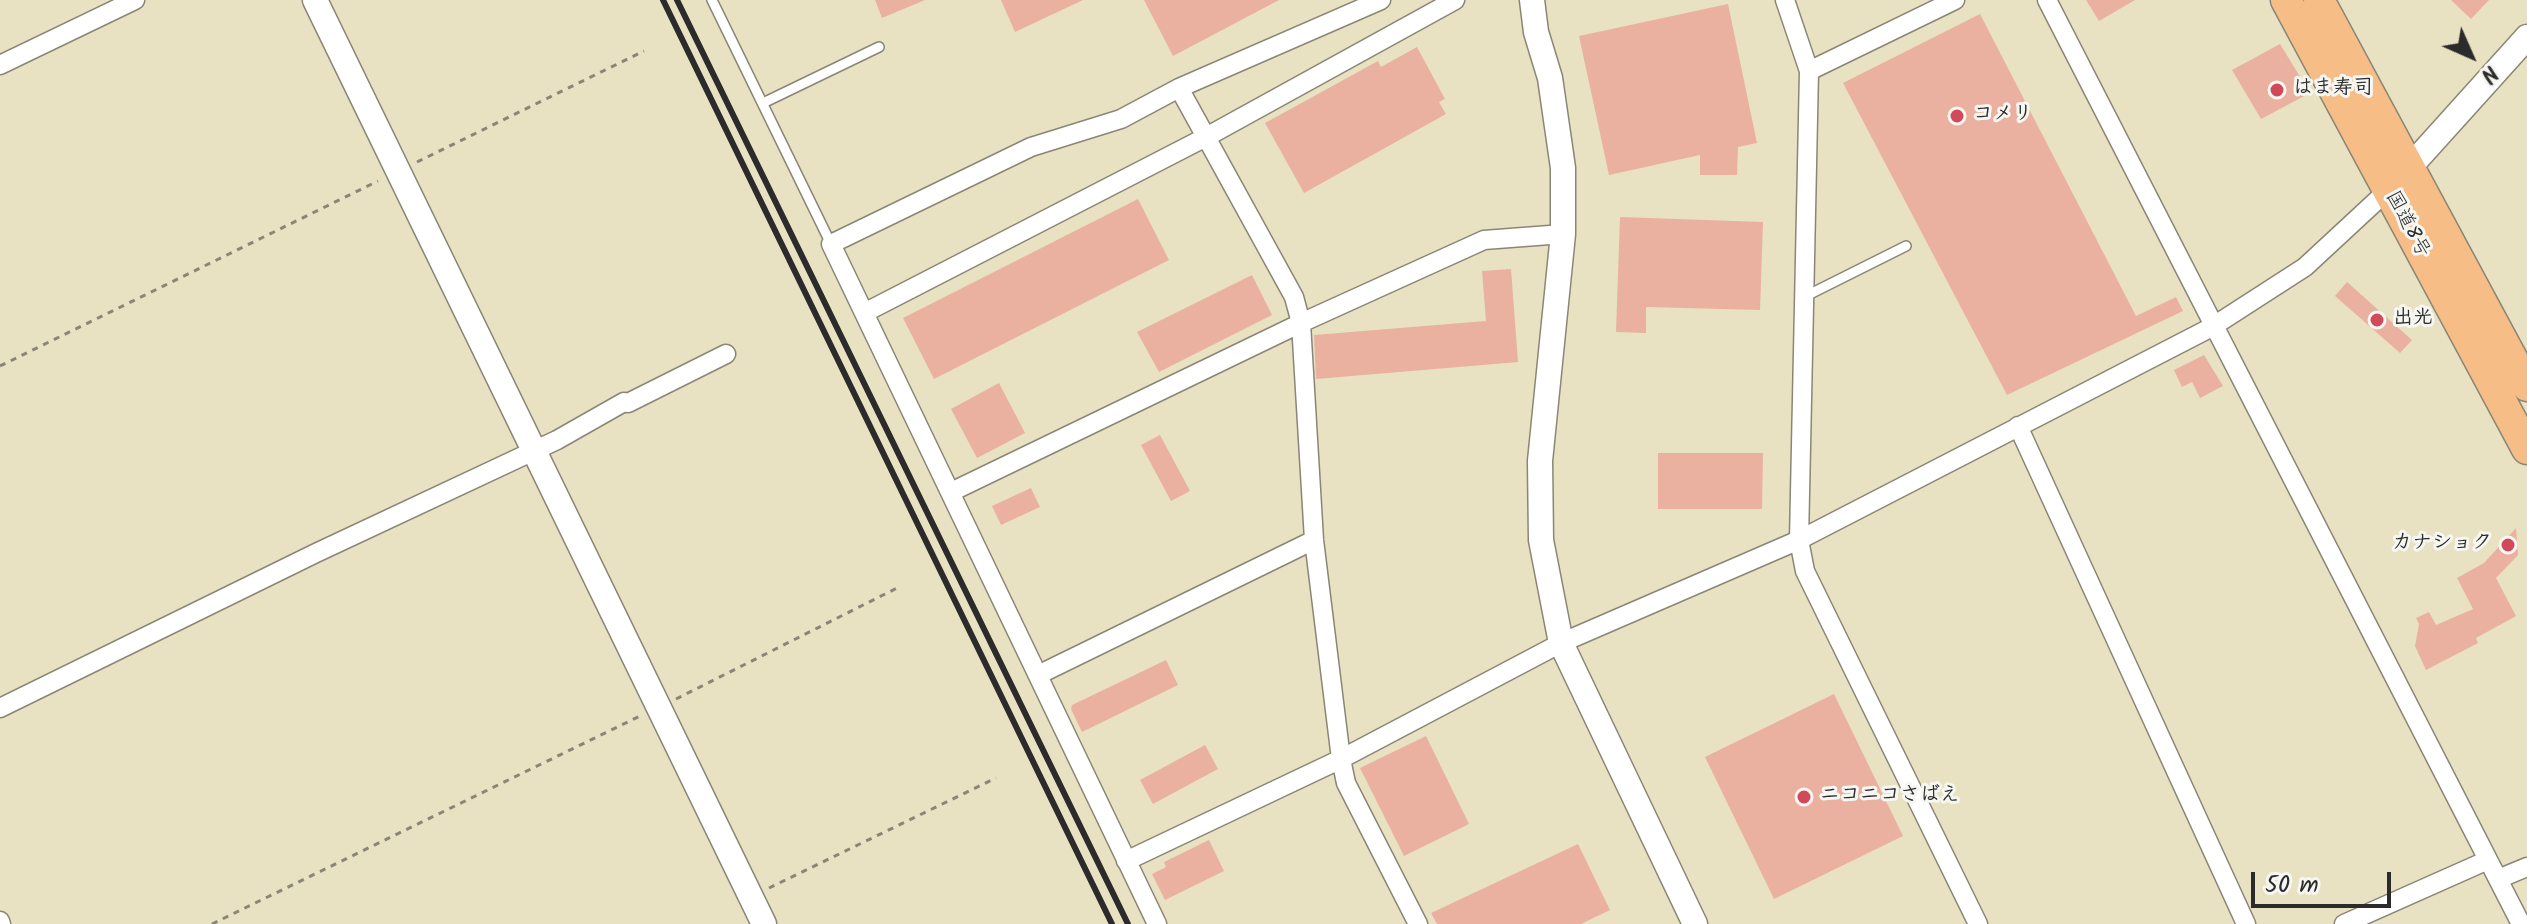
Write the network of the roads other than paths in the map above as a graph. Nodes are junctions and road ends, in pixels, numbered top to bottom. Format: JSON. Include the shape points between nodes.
{"nodes":[{"id":1,"x":135,"y":0,"type":"edge"},
{"id":2,"x":315,"y":0,"type":"edge"},
{"id":3,"x":712,"y":0,"type":"edge"},
{"id":4,"x":1381,"y":0,"type":"edge"},
{"id":5,"x":1532,"y":0,"type":"edge"},
{"id":6,"x":1785,"y":0,"type":"edge"},
{"id":7,"x":1955,"y":0,"type":"edge"},
{"id":8,"x":2047,"y":0,"type":"edge"},
{"id":9,"x":2286,"y":0,"type":"edge"},
{"id":10,"x":2319,"y":0,"type":"edge"},
{"id":11,"x":1451,"y":1,"type":"edge"},
{"id":12,"x":2527,"y":37,"type":"edge"},
{"id":13,"x":879,"y":47,"type":"dead end"},
{"id":14,"x":0,"y":65,"type":"edge"},
{"id":15,"x":1809,"y":71,"type":"junction"},
{"id":16,"x":1179,"y":88,"type":"junction"},
{"id":17,"x":763,"y":103,"type":"junction"},
{"id":18,"x":1208,"y":136,"type":"junction"},
{"id":19,"x":2411,"y":166,"type":"junction"},
{"id":20,"x":2387,"y":191,"type":"junction"},
{"id":21,"x":1563,"y":234,"type":"junction"},
{"id":22,"x":831,"y":244,"type":"junction"},
{"id":23,"x":1906,"y":246,"type":"dead end"},
{"id":24,"x":1804,"y":297,"type":"junction"},
{"id":25,"x":864,"y":313,"type":"junction"},
{"id":26,"x":1301,"y":323,"type":"junction"},
{"id":27,"x":2212,"y":327,"type":"junction"},
{"id":28,"x":726,"y":354,"type":"dead end"},
{"id":29,"x":2527,"y":386,"type":"edge"},
{"id":30,"x":2018,"y":426,"type":"junction"},
{"id":31,"x":2527,"y":449,"type":"edge"},
{"id":32,"x":533,"y":450,"type":"junction"},
{"id":33,"x":951,"y":492,"type":"junction"},
{"id":34,"x":1314,"y":540,"type":"junction"},
{"id":35,"x":1799,"y":540,"type":"junction"},
{"id":36,"x":1561,"y":643,"type":"junction"},
{"id":37,"x":1038,"y":675,"type":"junction"},
{"id":38,"x":0,"y":708,"type":"edge"},
{"id":39,"x":1341,"y":759,"type":"junction"},
{"id":40,"x":2488,"y":860,"type":"junction"},
{"id":41,"x":1126,"y":861,"type":"junction"},
{"id":42,"x":2527,"y":867,"type":"edge"},
{"id":43,"x":2498,"y":879,"type":"junction"},
{"id":44,"x":764,"y":924,"type":"edge"},
{"id":45,"x":1157,"y":924,"type":"edge"},
{"id":46,"x":1418,"y":924,"type":"edge"},
{"id":47,"x":1695,"y":924,"type":"edge"},
{"id":48,"x":1978,"y":924,"type":"edge"},
{"id":49,"x":2246,"y":924,"type":"edge"},
{"id":50,"x":2344,"y":924,"type":"edge"},
{"id":51,"x":2521,"y":924,"type":"edge"}],
"edges":[{"from":1,"to":14,"type":"street"},
{"from":2,"to":32,"type":"street"},
{"from":3,"to":17,"type":"lane"},
{"from":4,"to":16,"type":"street"},
{"from":5,"to":21,"type":"street","via":[[1563,168]]},
{"from":6,"to":15,"type":"street"},
{"from":7,"to":15,"type":"street"},
{"from":8,"to":27,"type":"street"},
{"from":9,"to":20,"type":"highway","name":"国道8号"},
{"from":10,"to":19,"type":"highway","name":"国道8号"},
{"from":11,"to":18,"type":"street"},
{"from":12,"to":19,"type":"street"},
{"from":13,"to":17,"type":"lane"},
{"from":15,"to":24,"type":"street"},
{"from":16,"to":18,"type":"street"},
{"from":16,"to":22,"type":"street","via":[[1121,119],[1031,147]]},
{"from":17,"to":22,"type":"lane"},
{"from":18,"to":25,"type":"street"},
{"from":18,"to":26,"type":"street","via":[[1294,297]]},
{"from":19,"to":20,"type":"street"},
{"from":19,"to":29,"type":"highway","name":"国道8号"},
{"from":20,"to":27,"type":"street","via":[[2305,267]]},
{"from":20,"to":31,"type":"highway","name":"国道8号"},
{"from":21,"to":26,"type":"street","via":[[1484,240]]},
{"from":21,"to":36,"type":"street","via":[[1540,461],[1541,540]]},
{"from":22,"to":25,"type":"street"},
{"from":23,"to":24,"type":"lane"},
{"from":24,"to":35,"type":"street"},
{"from":25,"to":33,"type":"street"},
{"from":26,"to":33,"type":"street"},
{"from":26,"to":34,"type":"street"},
{"from":27,"to":30,"type":"street"},
{"from":27,"to":40,"type":"street"},
{"from":28,"to":32,"type":"street"},
{"from":30,"to":35,"type":"street"},
{"from":30,"to":49,"type":"street"},
{"from":32,"to":38,"type":"street"},
{"from":32,"to":44,"type":"street"},
{"from":33,"to":37,"type":"street"},
{"from":34,"to":37,"type":"street"},
{"from":34,"to":39,"type":"street"},
{"from":35,"to":36,"type":"street"},
{"from":35,"to":48,"type":"street","via":[[1805,571]]},
{"from":36,"to":39,"type":"street"},
{"from":36,"to":47,"type":"street"},
{"from":37,"to":41,"type":"street"},
{"from":39,"to":41,"type":"street"},
{"from":39,"to":46,"type":"street","via":[[1346,783]]},
{"from":40,"to":43,"type":"street"},
{"from":40,"to":50,"type":"street"},
{"from":41,"to":45,"type":"street"},
{"from":42,"to":43,"type":"street"},
{"from":43,"to":51,"type":"street"}]}
